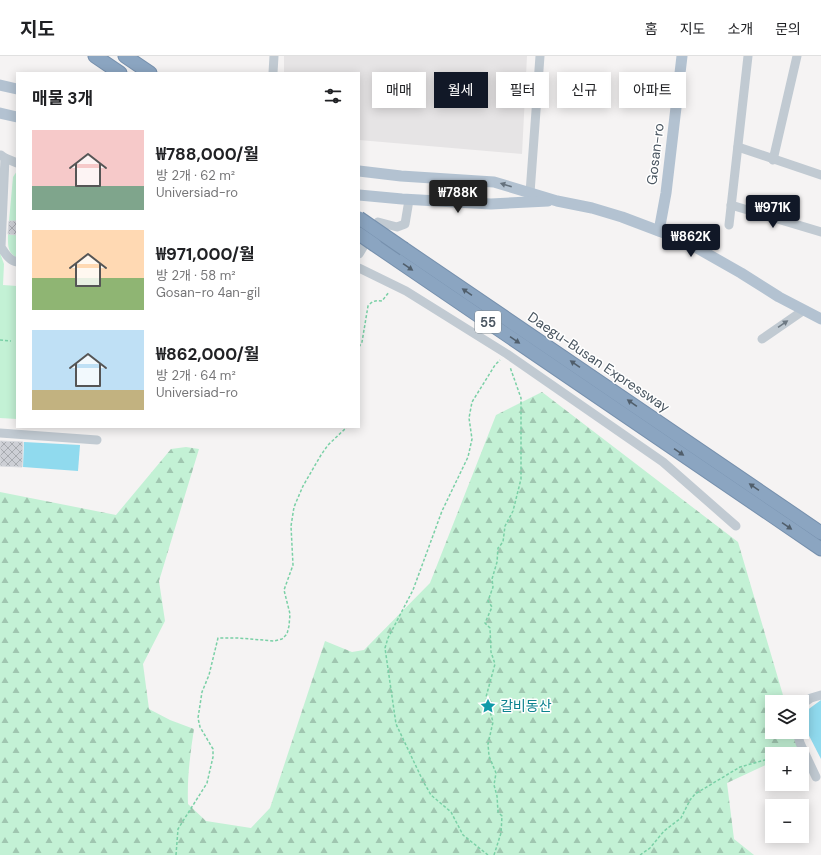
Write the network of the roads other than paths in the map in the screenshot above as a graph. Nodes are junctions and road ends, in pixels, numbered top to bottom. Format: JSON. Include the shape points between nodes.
{"nodes":[{"id":1,"x":95,"y":56,"type":"edge"},
{"id":2,"x":125,"y":56,"type":"edge"},
{"id":3,"x":274,"y":56,"type":"edge"},
{"id":4,"x":540,"y":56,"type":"edge"},
{"id":5,"x":682,"y":56,"type":"edge"},
{"id":6,"x":748,"y":56,"type":"edge"},
{"id":7,"x":797,"y":56,"type":"edge"},
{"id":8,"x":119,"y":72,"type":"edge"},
{"id":9,"x":149,"y":72,"type":"edge"},
{"id":10,"x":274,"y":72,"type":"edge"},
{"id":11,"x":0,"y":85,"type":"edge"},
{"id":12,"x":16,"y":89,"type":"edge"},
{"id":13,"x":0,"y":113,"type":"edge"},
{"id":14,"x":16,"y":117,"type":"edge"},
{"id":15,"x":738,"y":148,"type":"junction"},
{"id":16,"x":2,"y":156,"type":"edge"},
{"id":17,"x":773,"y":160,"type":"junction"},
{"id":18,"x":16,"y":163,"type":"edge"},
{"id":19,"x":360,"y":166,"type":"edge"},
{"id":20,"x":360,"y":171,"type":"edge"},
{"id":21,"x":821,"y":175,"type":"edge"},
{"id":22,"x":401,"y":176,"type":"junction"},
{"id":23,"x":530,"y":193,"type":"junction"},
{"id":24,"x":360,"y":195,"type":"edge"},
{"id":25,"x":409,"y":200,"type":"junction"},
{"id":26,"x":557,"y":201,"type":"junction"},
{"id":27,"x":732,"y":205,"type":"junction"},
{"id":28,"x":360,"y":219,"type":"edge"},
{"id":29,"x":729,"y":225,"type":"dead end"},
{"id":30,"x":659,"y":231,"type":"junction"},
{"id":31,"x":821,"y":232,"type":"edge"},
{"id":32,"x":360,"y":235,"type":"edge"},
{"id":33,"x":360,"y":252,"type":"edge"},
{"id":34,"x":16,"y":262,"type":"edge"},
{"id":35,"x":360,"y":268,"type":"edge"},
{"id":36,"x":804,"y":310,"type":"junction"},
{"id":37,"x":821,"y":319,"type":"edge"},
{"id":38,"x":762,"y":339,"type":"dead end"},
{"id":39,"x":0,"y":433,"type":"edge"},
{"id":40,"x":97,"y":440,"type":"dead end"},
{"id":41,"x":736,"y":526,"type":"dead end"},
{"id":42,"x":821,"y":533,"type":"edge"},
{"id":43,"x":821,"y":549,"type":"edge"},
{"id":44,"x":821,"y":695,"type":"edge"},
{"id":45,"x":809,"y":699,"type":"edge"},
{"id":46,"x":799,"y":739,"type":"edge"},
{"id":47,"x":816,"y":777,"type":"dead end"}],
"edges":[{"from":1,"to":8,"type":"highway"},
{"from":2,"to":9,"type":"highway"},
{"from":3,"to":10,"type":"street"},
{"from":4,"to":23,"type":"street"},
{"from":5,"to":30,"type":"main road","name":"Gosan-ro"},
{"from":6,"to":15,"type":"street"},
{"from":7,"to":17,"type":"street"},
{"from":11,"to":12,"type":"main road"},
{"from":13,"to":14,"type":"main road"},
{"from":15,"to":17,"type":"street"},
{"from":15,"to":27,"type":"street"},
{"from":16,"to":18,"type":"street"},
{"from":16,"to":34,"type":"street","via":[[1,247],[6,256]]},
{"from":17,"to":21,"type":"street"},
{"from":19,"to":22,"type":"main road"},
{"from":20,"to":22,"type":"main road"},
{"from":23,"to":22,"type":"main road","one_way":true,"via":[[494,182]]},
{"from":23,"to":26,"type":"main road"},
{"from":24,"to":25,"type":"main road"},
{"from":25,"to":26,"type":"main road","via":[[491,204]]},
{"from":25,"to":33,"type":"street","via":[[405,224],[397,227],[378,222]]},
{"from":26,"to":30,"type":"main road","via":[[592,208]]},
{"from":27,"to":29,"type":"street"},
{"from":27,"to":31,"type":"street"},
{"from":42,"to":28,"type":"highway","name":"Daegu-Busan Expressway","number":"55","one_way":true,"bridge":true},
{"from":30,"to":36,"type":"main road","via":[[690,244]]},
{"from":32,"to":43,"type":"highway","name":"Daegu-Busan Expressway","number":"55","one_way":true,"bridge":true},
{"from":35,"to":41,"type":"street","via":[[406,291],[663,462]]},
{"from":36,"to":37,"type":"main road"},
{"from":38,"to":36,"type":"street","one_way":true},
{"from":39,"to":40,"type":"street"},
{"from":44,"to":45,"type":"street"},
{"from":46,"to":47,"type":"street"}]}
